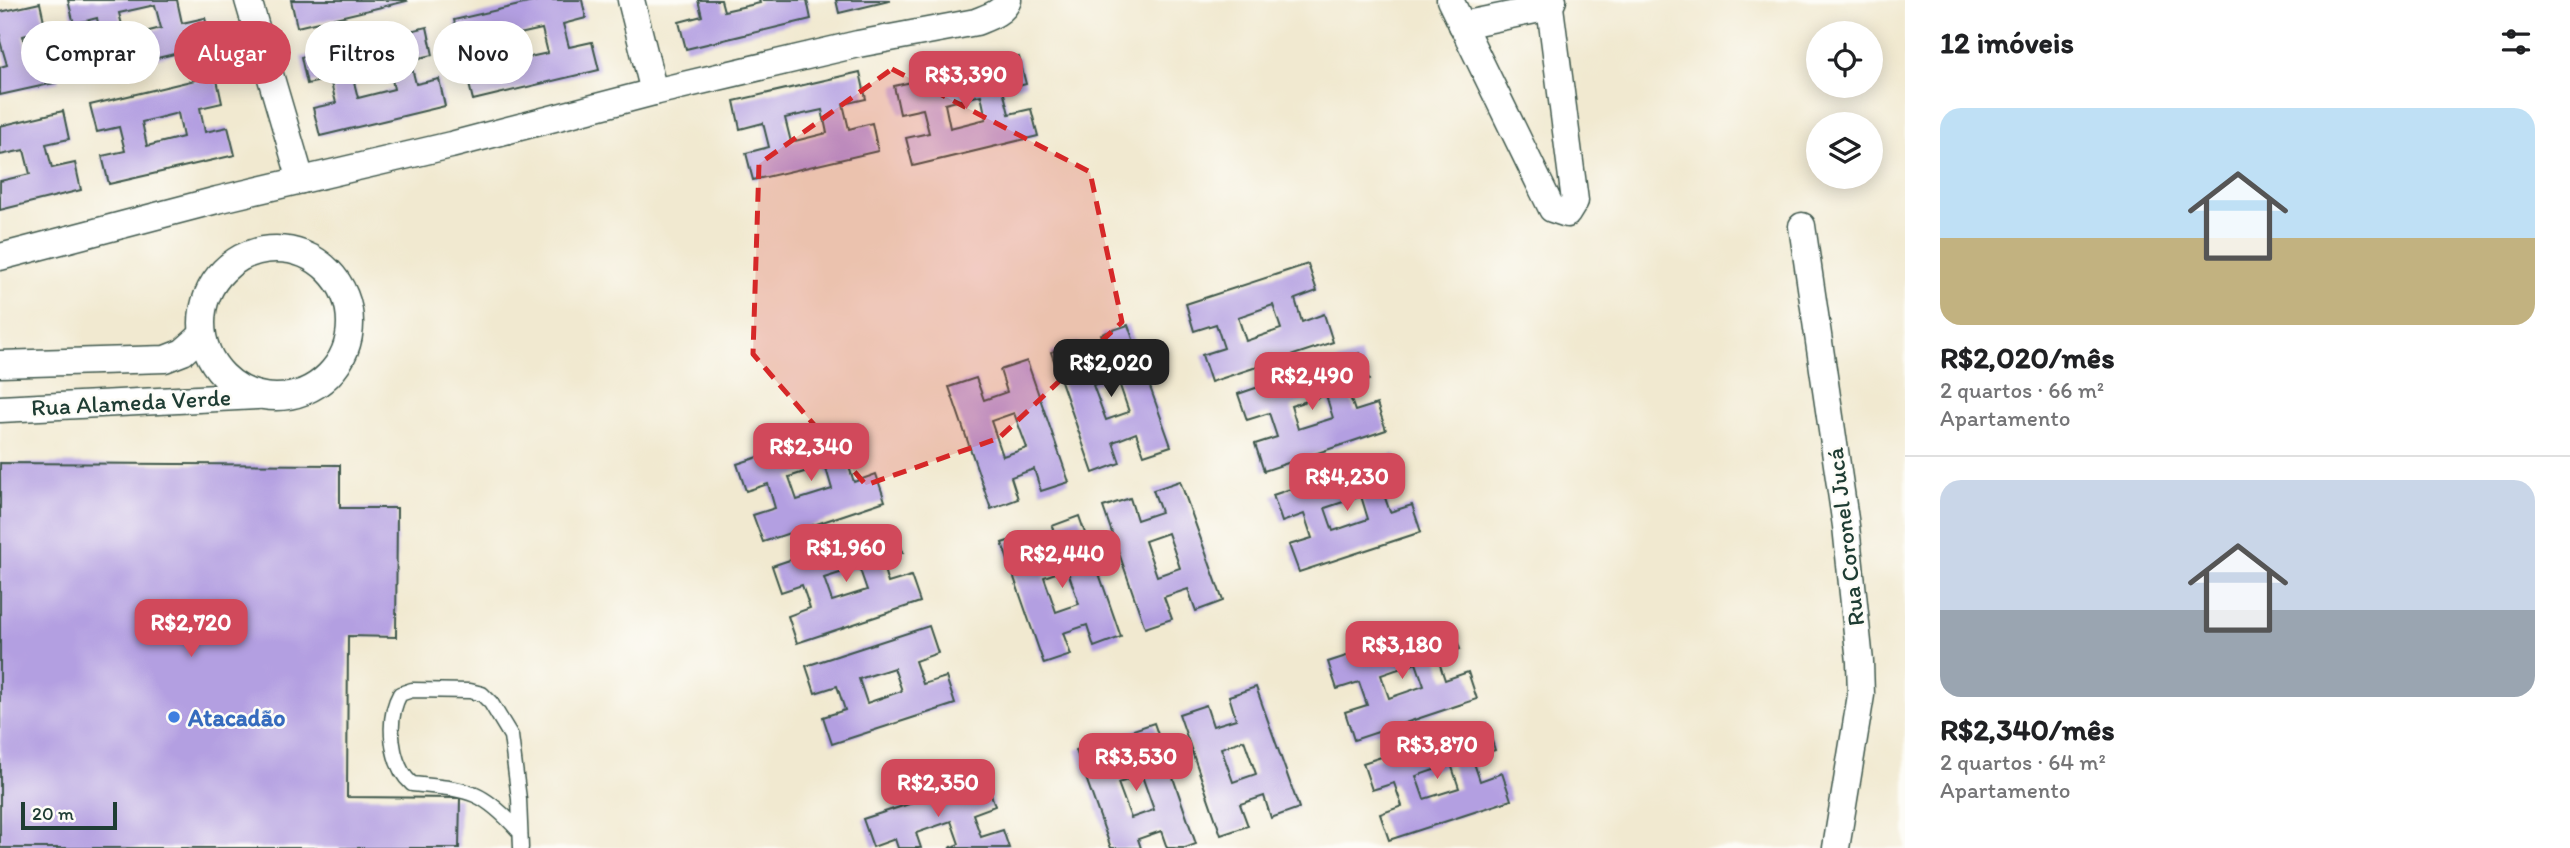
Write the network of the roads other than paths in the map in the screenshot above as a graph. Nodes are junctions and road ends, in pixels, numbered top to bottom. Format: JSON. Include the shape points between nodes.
{"nodes":[{"id":1,"x":248,"y":0,"type":"edge"},
{"id":2,"x":631,"y":0,"type":"edge"},
{"id":3,"x":1007,"y":0,"type":"edge"},
{"id":4,"x":1450,"y":0,"type":"edge"},
{"id":5,"x":1551,"y":4,"type":"edge"},
{"id":6,"x":1462,"y":25,"type":"junction"},
{"id":7,"x":653,"y":92,"type":"junction"},
{"id":8,"x":301,"y":180,"type":"junction"},
{"id":9,"x":1802,"y":226,"type":"dead end"},
{"id":10,"x":0,"y":257,"type":"edge"},
{"id":11,"x":202,"y":335,"type":"junction"},
{"id":12,"x":0,"y":364,"type":"edge"},
{"id":13,"x":261,"y":396,"type":"junction"},
{"id":14,"x":0,"y":409,"type":"edge"},
{"id":15,"x":519,"y":831,"type":"junction"},
{"id":16,"x":521,"y":848,"type":"edge"},
{"id":17,"x":1836,"y":848,"type":"edge"}],
"edges":[{"from":1,"to":8,"type":"street"},
{"from":2,"to":7,"type":"street"},
{"from":3,"to":7,"type":"street","via":[[994,15],[976,22]]},
{"from":4,"to":6,"type":"street"},
{"from":5,"to":6,"type":"street"},
{"from":5,"to":6,"type":"street","via":[[1575,201],[1567,214],[1552,209]]},
{"from":7,"to":8,"type":"street"},
{"from":8,"to":10,"type":"street"},
{"from":9,"to":17,"type":"street","name":"Rua Coronel Jucá","via":[[1846,526],[1860,662],[1861,695]]},
{"from":11,"to":12,"type":"street","name":"Rua Alameda Verde","via":[[183,352],[165,359]]},
{"from":11,"to":13,"type":"street","via":[[213,363],[233,384]]},
{"from":11,"to":13,"type":"street","via":[[202,311],[210,288],[225,268],[245,255],[269,249],[293,251],[315,260],[333,276],[346,297],[350,321],[347,345],[337,367],[301,393]]},
{"from":13,"to":14,"type":"street","name":"Rua Alameda Verde"},
{"from":15,"to":15,"type":"lane","via":[[512,736],[491,703],[470,691],[400,694],[392,732],[408,780],[474,792]]},
{"from":15,"to":16,"type":"lane"}]}
